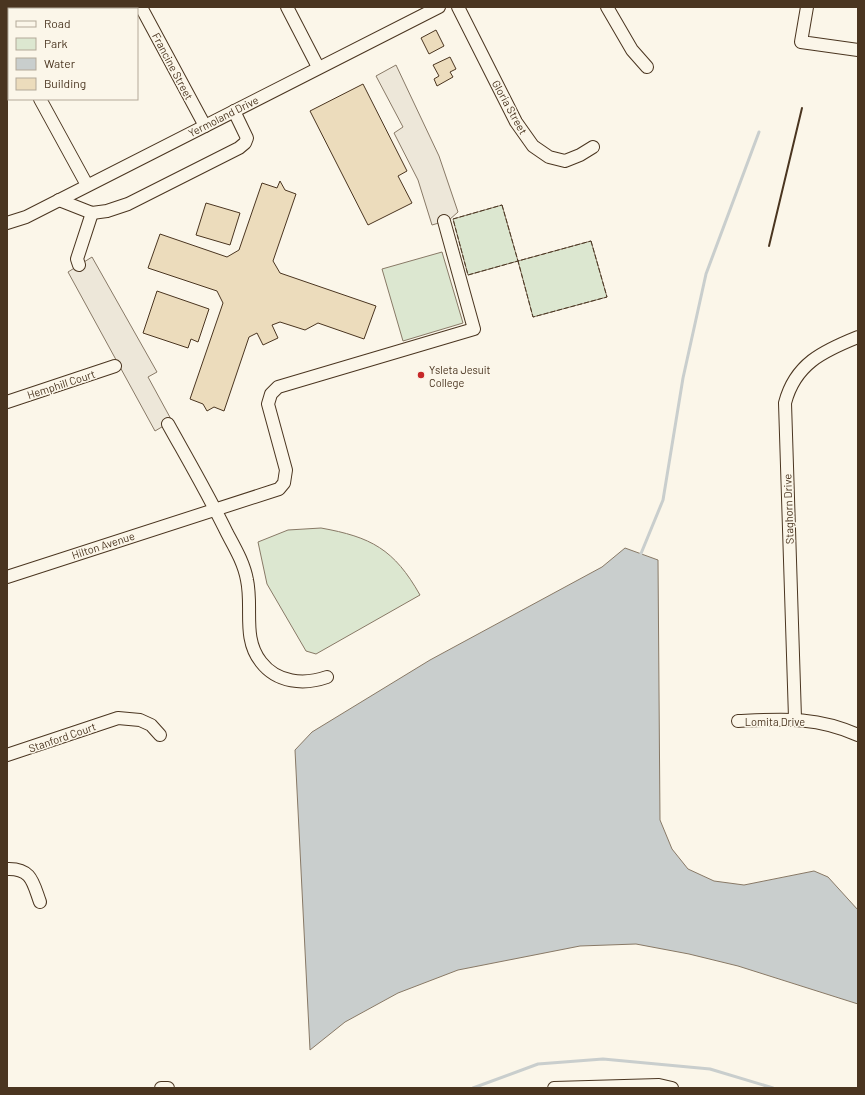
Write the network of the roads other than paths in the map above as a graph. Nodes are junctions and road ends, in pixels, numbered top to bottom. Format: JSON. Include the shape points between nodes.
{"nodes":[{"id":1,"x":141,"y":7,"type":"edge"},
{"id":2,"x":287,"y":7,"type":"edge"},
{"id":3,"x":439,"y":7,"type":"edge"},
{"id":4,"x":458,"y":7,"type":"edge"},
{"id":5,"x":607,"y":7,"type":"edge"},
{"id":6,"x":807,"y":7,"type":"edge"},
{"id":7,"x":858,"y":50,"type":"edge"},
{"id":8,"x":647,"y":67,"type":"dead end"},
{"id":9,"x":318,"y":68,"type":"junction"},
{"id":10,"x":41,"y":100,"type":"edge"},
{"id":11,"x":234,"y":111,"type":"junction"},
{"id":12,"x":205,"y":126,"type":"junction"},
{"id":13,"x":593,"y":147,"type":"dead end"},
{"id":14,"x":87,"y":186,"type":"junction"},
{"id":15,"x":59,"y":200,"type":"junction"},
{"id":16,"x":92,"y":213,"type":"junction"},
{"id":17,"x":444,"y":222,"type":"dead end"},
{"id":18,"x":7,"y":223,"type":"edge"},
{"id":19,"x":79,"y":265,"type":"dead end"},
{"id":20,"x":858,"y":337,"type":"edge"},
{"id":21,"x":115,"y":366,"type":"dead end"},
{"id":22,"x":7,"y":402,"type":"edge"},
{"id":23,"x":168,"y":424,"type":"dead end"},
{"id":24,"x":216,"y":509,"type":"junction"},
{"id":25,"x":7,"y":577,"type":"edge"},
{"id":26,"x":327,"y":677,"type":"dead end"},
{"id":27,"x":795,"y":718,"type":"junction"},
{"id":28,"x":738,"y":721,"type":"dead end"},
{"id":29,"x":160,"y":735,"type":"dead end"},
{"id":30,"x":858,"y":735,"type":"edge"},
{"id":31,"x":7,"y":755,"type":"edge"},
{"id":32,"x":7,"y":869,"type":"edge"},
{"id":33,"x":40,"y":902,"type":"dead end"},
{"id":34,"x":161,"y":1088,"type":"edge"},
{"id":35,"x":168,"y":1088,"type":"edge"},
{"id":36,"x":554,"y":1088,"type":"edge"},
{"id":37,"x":672,"y":1088,"type":"edge"}],
"edges":[{"from":1,"to":12,"type":"street","name":"Francine Street"},
{"from":2,"to":9,"type":"street"},
{"from":3,"to":9,"type":"street","name":"Yermoland Drive"},
{"from":4,"to":13,"type":"street","name":"Gloria Street","via":[[516,122],[532,146],[549,157],[565,161]]},
{"from":5,"to":8,"type":"street","via":[[632,50]]},
{"from":6,"to":7,"type":"street","via":[[801,42]]},
{"from":9,"to":11,"type":"street","name":"Yermoland Drive"},
{"from":10,"to":14,"type":"street"},
{"from":11,"to":12,"type":"street","name":"Yermoland Drive"},
{"from":11,"to":16,"type":"street","via":[[246,138],[245,143],[239,148],[128,204]]},
{"from":12,"to":14,"type":"street","name":"Yermoland Drive"},
{"from":14,"to":15,"type":"street","name":"Yermoland Drive"},
{"from":15,"to":16,"type":"street"},
{"from":15,"to":18,"type":"street","name":"Yermoland Drive","via":[[26,217]]},
{"from":16,"to":19,"type":"street","via":[[77,259]]},
{"from":17,"to":24,"type":"street","name":"Hilton Avenue","via":[[474,329],[278,387],[271,394],[268,404],[286,470],[284,483],[279,489],[269,493]]},
{"from":20,"to":27,"type":"street","name":"Staghorn Drive","via":[[824,351],[803,368],[793,381],[785,403]]},
{"from":21,"to":22,"type":"street","name":"Hemphill Court"},
{"from":23,"to":24,"type":"street"},
{"from":24,"to":25,"type":"street","name":"Hilton Avenue"},
{"from":24,"to":26,"type":"street","via":[[245,573],[250,599],[249,634],[256,655],[272,672],[288,680],[304,682]]},
{"from":27,"to":28,"type":"street","name":"Lomita Drive"},
{"from":27,"to":30,"type":"street","name":"Lomita Drive","via":[[833,726]]},
{"from":29,"to":31,"type":"street","name":"Stanford Court","via":[[151,725],[140,720],[118,718]]},
{"from":32,"to":33,"type":"street","via":[[24,871],[31,877]]},
{"from":34,"to":35,"type":"street"},
{"from":36,"to":37,"type":"street","via":[[659,1085]]}]}
